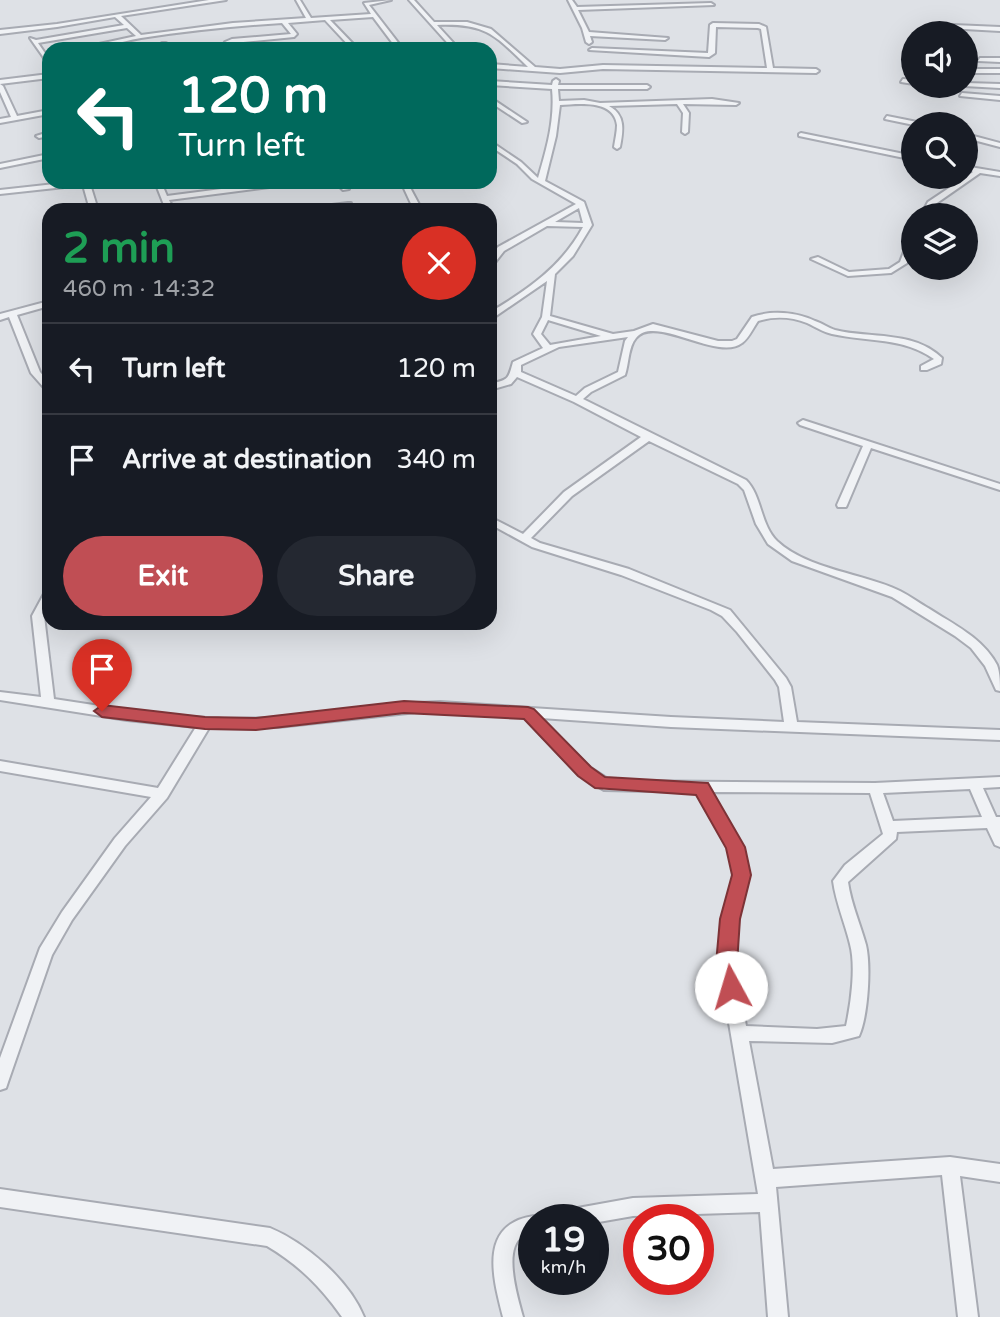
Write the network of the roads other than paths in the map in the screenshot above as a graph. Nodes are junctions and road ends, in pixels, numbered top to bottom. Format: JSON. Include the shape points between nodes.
{"nodes":[{"id":1,"x":224,"y":0,"type":"edge"},
{"id":2,"x":298,"y":0,"type":"edge"},
{"id":3,"x":389,"y":0,"type":"edge"},
{"id":4,"x":411,"y":0,"type":"edge"},
{"id":5,"x":570,"y":0,"type":"edge"},
{"id":6,"x":704,"y":0,"type":"edge"},
{"id":7,"x":711,"y":5,"type":"junction"},
{"id":8,"x":576,"y":9,"type":"junction"},
{"id":9,"x":709,"y":13,"type":"dead end"},
{"id":10,"x":374,"y":15,"type":"junction"},
{"id":11,"x":117,"y":16,"type":"junction"},
{"id":12,"x":327,"y":19,"type":"junction"},
{"id":13,"x":706,"y":20,"type":"dead end"},
{"id":14,"x":310,"y":21,"type":"junction"},
{"id":15,"x":285,"y":23,"type":"junction"},
{"id":16,"x":432,"y":24,"type":"junction"},
{"id":17,"x":713,"y":25,"type":"junction"},
{"id":18,"x":129,"y":26,"type":"junction"},
{"id":19,"x":978,"y":28,"type":"edge"},
{"id":20,"x":1000,"y":29,"type":"edge"},
{"id":21,"x":22,"y":30,"type":"junction"},
{"id":22,"x":0,"y":32,"type":"edge"},
{"id":23,"x":587,"y":34,"type":"junction"},
{"id":24,"x":140,"y":37,"type":"junction"},
{"id":25,"x":665,"y":38,"type":"dead end"},
{"id":26,"x":35,"y":42,"type":"junction"},
{"id":27,"x":115,"y":42,"type":"edge"},
{"id":28,"x":230,"y":42,"type":"edge"},
{"id":29,"x":348,"y":42,"type":"edge"},
{"id":30,"x":395,"y":42,"type":"edge"},
{"id":31,"x":449,"y":42,"type":"edge"},
{"id":32,"x":42,"y":50,"type":"edge"},
{"id":33,"x":592,"y":50,"type":"junction"},
{"id":34,"x":980,"y":60,"type":"dead end"},
{"id":35,"x":1000,"y":60,"type":"edge"},
{"id":36,"x":497,"y":66,"type":"edge"},
{"id":37,"x":603,"y":67,"type":"junction"},
{"id":38,"x":533,"y":69,"type":"junction"},
{"id":39,"x":560,"y":71,"type":"junction"},
{"id":40,"x":771,"y":71,"type":"junction"},
{"id":41,"x":816,"y":71,"type":"dead end"},
{"id":42,"x":978,"y":71,"type":"edge"},
{"id":43,"x":1000,"y":71,"type":"edge"},
{"id":44,"x":652,"y":76,"type":"dead end"},
{"id":45,"x":42,"y":77,"type":"edge"},
{"id":46,"x":0,"y":84,"type":"edge"},
{"id":47,"x":497,"y":84,"type":"edge"},
{"id":48,"x":502,"y":84,"type":"junction"},
{"id":49,"x":978,"y":85,"type":"edge"},
{"id":50,"x":1000,"y":86,"type":"edge"},
{"id":51,"x":555,"y":87,"type":"junction"},
{"id":52,"x":647,"y":87,"type":"junction"},
{"id":53,"x":497,"y":92,"type":"edge"},
{"id":54,"x":978,"y":96,"type":"edge"},
{"id":55,"x":1000,"y":98,"type":"edge"},
{"id":56,"x":679,"y":102,"type":"junction"},
{"id":57,"x":556,"y":103,"type":"junction"},
{"id":58,"x":647,"y":103,"type":"junction"},
{"id":59,"x":736,"y":103,"type":"dead end"},
{"id":60,"x":601,"y":104,"type":"junction"},
{"id":61,"x":497,"y":105,"type":"edge"},
{"id":62,"x":42,"y":113,"type":"edge"},
{"id":63,"x":15,"y":118,"type":"junction"},
{"id":64,"x":887,"y":118,"type":"dead end"},
{"id":65,"x":0,"y":121,"type":"edge"},
{"id":66,"x":901,"y":121,"type":"edge"},
{"id":67,"x":524,"y":122,"type":"dead end"},
{"id":68,"x":685,"y":132,"type":"dead end"},
{"id":69,"x":42,"y":135,"type":"edge"},
{"id":70,"x":801,"y":135,"type":"dead end"},
{"id":71,"x":39,"y":136,"type":"dead end"},
{"id":72,"x":978,"y":139,"type":"edge"},
{"id":73,"x":1000,"y":145,"type":"edge"},
{"id":74,"x":497,"y":148,"type":"edge"},
{"id":75,"x":617,"y":148,"type":"dead end"},
{"id":76,"x":901,"y":156,"type":"edge"},
{"id":77,"x":42,"y":157,"type":"edge"},
{"id":78,"x":0,"y":166,"type":"edge"},
{"id":79,"x":978,"y":171,"type":"edge"},
{"id":80,"x":1000,"y":174,"type":"edge"},
{"id":81,"x":541,"y":181,"type":"junction"},
{"id":82,"x":42,"y":188,"type":"edge"},
{"id":83,"x":161,"y":189,"type":"edge"},
{"id":84,"x":232,"y":189,"type":"edge"},
{"id":85,"x":952,"y":189,"type":"edge"},
{"id":86,"x":0,"y":192,"type":"edge"},
{"id":87,"x":165,"y":198,"type":"junction"},
{"id":88,"x":167,"y":203,"type":"edge"},
{"id":89,"x":932,"y":203,"type":"edge"},
{"id":90,"x":581,"y":204,"type":"junction"},
{"id":91,"x":547,"y":224,"type":"junction"},
{"id":92,"x":588,"y":225,"type":"junction"},
{"id":93,"x":497,"y":254,"type":"edge"},
{"id":94,"x":815,"y":259,"type":"dead end"},
{"id":95,"x":901,"y":264,"type":"edge"},
{"id":96,"x":552,"y":276,"type":"junction"},
{"id":97,"x":42,"y":305,"type":"edge"},
{"id":98,"x":497,"y":311,"type":"edge"},
{"id":99,"x":12,"y":313,"type":"junction"},
{"id":100,"x":0,"y":317,"type":"edge"},
{"id":101,"x":546,"y":317,"type":"junction"},
{"id":102,"x":613,"y":337,"type":"junction"},
{"id":103,"x":632,"y":337,"type":"junction"},
{"id":104,"x":548,"y":348,"type":"junction"},
{"id":105,"x":923,"y":368,"type":"dead end"},
{"id":106,"x":516,"y":373,"type":"junction"},
{"id":107,"x":42,"y":380,"type":"edge"},
{"id":108,"x":497,"y":385,"type":"edge"},
{"id":109,"x":577,"y":400,"type":"junction"},
{"id":110,"x":803,"y":423,"type":"dead end"},
{"id":111,"x":648,"y":437,"type":"junction"},
{"id":112,"x":868,"y":445,"type":"junction"},
{"id":113,"x":1000,"y":487,"type":"edge"},
{"id":114,"x":842,"y":505,"type":"dead end"},
{"id":115,"x":497,"y":524,"type":"edge"},
{"id":116,"x":524,"y":539,"type":"junction"},
{"id":117,"x":42,"y":608,"type":"edge"},
{"id":118,"x":996,"y":665,"type":"edge"},
{"id":119,"x":1000,"y":687,"type":"edge"},
{"id":120,"x":0,"y":696,"type":"edge"},
{"id":121,"x":48,"y":702,"type":"junction"},
{"id":122,"x":528,"y":713,"type":"junction"},
{"id":123,"x":205,"y":723,"type":"junction"},
{"id":124,"x":791,"y":727,"type":"junction"},
{"id":125,"x":1000,"y":735,"type":"edge"},
{"id":126,"x":0,"y":766,"type":"edge"},
{"id":127,"x":1000,"y":782,"type":"edge"},
{"id":128,"x":974,"y":783,"type":"junction"},
{"id":129,"x":701,"y":788,"type":"junction"},
{"id":130,"x":875,"y":788,"type":"junction"},
{"id":131,"x":162,"y":794,"type":"junction"},
{"id":132,"x":995,"y":822,"type":"edge"},
{"id":133,"x":891,"y":827,"type":"junction"},
{"id":134,"x":1000,"y":841,"type":"edge"},
{"id":135,"x":740,"y":1033,"type":"junction"},
{"id":136,"x":0,"y":1082,"type":"edge"},
{"id":137,"x":950,"y":1166,"type":"junction"},
{"id":138,"x":1000,"y":1173,"type":"edge"},
{"id":139,"x":765,"y":1179,"type":"junction"},
{"id":140,"x":0,"y":1198,"type":"edge"},
{"id":141,"x":768,"y":1203,"type":"junction"},
{"id":142,"x":609,"y":1211,"type":"edge"},
{"id":143,"x":518,"y":1228,"type":"edge"},
{"id":144,"x":354,"y":1317,"type":"edge"},
{"id":145,"x":513,"y":1317,"type":"edge"},
{"id":146,"x":778,"y":1317,"type":"edge"},
{"id":147,"x":968,"y":1317,"type":"edge"}],
"edges":[{"from":1,"to":11,"type":"street"},
{"from":2,"to":14,"type":"street"},
{"from":3,"to":10,"type":"street","via":[[367,2]]},
{"from":4,"to":16,"type":"street"},
{"from":5,"to":8,"type":"street"},
{"from":6,"to":7,"type":"street"},
{"from":7,"to":8,"type":"street"},
{"from":7,"to":9,"type":"street"},
{"from":8,"to":23,"type":"street"},
{"from":10,"to":12,"type":"street"},
{"from":10,"to":30,"type":"street"},
{"from":11,"to":18,"type":"street"},
{"from":11,"to":21,"type":"street"},
{"from":12,"to":14,"type":"street"},
{"from":12,"to":29,"type":"street"},
{"from":13,"to":17,"type":"street"},
{"from":14,"to":15,"type":"street"},
{"from":15,"to":24,"type":"street"},
{"from":15,"to":28,"type":"street","via":[[292,36]]},
{"from":16,"to":31,"type":"street"},
{"from":16,"to":38,"type":"street","via":[[483,25]]},
{"from":17,"to":33,"type":"street","via":[[709,55]]},
{"from":17,"to":40,"type":"street","via":[[764,28]]},
{"from":18,"to":24,"type":"street"},
{"from":18,"to":26,"type":"street"},
{"from":19,"to":20,"type":"street"},
{"from":21,"to":22,"type":"street"},
{"from":21,"to":26,"type":"street"},
{"from":23,"to":25,"type":"street"},
{"from":23,"to":33,"type":"street"},
{"from":24,"to":27,"type":"street"},
{"from":26,"to":32,"type":"street"},
{"from":33,"to":37,"type":"street"},
{"from":34,"to":35,"type":"street"},
{"from":36,"to":38,"type":"street"},
{"from":37,"to":39,"type":"street"},
{"from":37,"to":40,"type":"street"},
{"from":38,"to":39,"type":"street"},
{"from":39,"to":51,"type":"street"},
{"from":40,"to":41,"type":"street"},
{"from":42,"to":43,"type":"street"},
{"from":44,"to":52,"type":"street"},
{"from":45,"to":46,"type":"street"},
{"from":46,"to":63,"type":"street"},
{"from":47,"to":48,"type":"street"},
{"from":48,"to":51,"type":"street"},
{"from":48,"to":53,"type":"street"},
{"from":49,"to":50,"type":"street"},
{"from":51,"to":52,"type":"street"},
{"from":51,"to":57,"type":"street"},
{"from":52,"to":58,"type":"street"},
{"from":54,"to":55,"type":"street"},
{"from":56,"to":58,"type":"street"},
{"from":56,"to":59,"type":"street"},
{"from":56,"to":68,"type":"street","via":[[686,113]]},
{"from":57,"to":60,"type":"street"},
{"from":57,"to":81,"type":"street"},
{"from":58,"to":60,"type":"street"},
{"from":60,"to":75,"type":"street","via":[[617,114]]},
{"from":61,"to":67,"type":"street"},
{"from":62,"to":63,"type":"street"},
{"from":63,"to":65,"type":"street"},
{"from":64,"to":66,"type":"street"},
{"from":69,"to":71,"type":"street"},
{"from":70,"to":76,"type":"street"},
{"from":72,"to":73,"type":"street"},
{"from":74,"to":81,"type":"street"},
{"from":77,"to":78,"type":"street"},
{"from":79,"to":80,"type":"street"},
{"from":81,"to":90,"type":"street"},
{"from":82,"to":86,"type":"street"},
{"from":83,"to":87,"type":"street"},
{"from":84,"to":87,"type":"street"},
{"from":85,"to":89,"type":"street"},
{"from":87,"to":88,"type":"street"},
{"from":90,"to":91,"type":"street"},
{"from":90,"to":92,"type":"street"},
{"from":91,"to":92,"type":"street"},
{"from":91,"to":93,"type":"street"},
{"from":92,"to":96,"type":"street"},
{"from":94,"to":95,"type":"street","via":[[848,274],[891,271]]},
{"from":96,"to":98,"type":"street"},
{"from":96,"to":101,"type":"street"},
{"from":97,"to":99,"type":"street"},
{"from":99,"to":100,"type":"street"},
{"from":99,"to":107,"type":"street"},
{"from":101,"to":102,"type":"street"},
{"from":101,"to":104,"type":"street","via":[[537,334]]},
{"from":102,"to":103,"type":"street"},
{"from":102,"to":104,"type":"street"},
{"from":103,"to":105,"type":"street","via":[[653,327],[726,345],[740,341],[759,317],[796,317],[832,332],[921,346],[938,358]]},
{"from":103,"to":109,"type":"street","via":[[622,373]]},
{"from":104,"to":106,"type":"street","via":[[516,364]]},
{"from":106,"to":108,"type":"street"},
{"from":106,"to":109,"type":"street"},
{"from":109,"to":111,"type":"street"},
{"from":110,"to":112,"type":"street"},
{"from":111,"to":116,"type":"street","via":[[568,494]]},
{"from":111,"to":118,"type":"street","via":[[742,482],[772,542],[787,554],[895,594],[975,645]]},
{"from":112,"to":113,"type":"street"},
{"from":112,"to":114,"type":"street"},
{"from":115,"to":116,"type":"street"},
{"from":116,"to":124,"type":"street","via":[[625,572],[726,613],[786,687]]},
{"from":117,"to":121,"type":"street","via":[[38,615]]},
{"from":118,"to":119,"type":"street"},
{"from":120,"to":121,"type":"street"},
{"from":121,"to":123,"type":"street"},
{"from":122,"to":123,"type":"street","via":[[404,707],[256,724]]},
{"from":122,"to":124,"type":"street"},
{"from":122,"to":129,"type":"street","via":[[601,783]]},
{"from":123,"to":131,"type":"street"},
{"from":124,"to":125,"type":"street"},
{"from":126,"to":131,"type":"street"},
{"from":127,"to":128,"type":"street"},
{"from":128,"to":130,"type":"street"},
{"from":128,"to":132,"type":"street"},
{"from":129,"to":130,"type":"street"},
{"from":129,"to":135,"type":"street","via":[[735,847],[742,875],[730,919],[727,964]]},
{"from":130,"to":133,"type":"street"},
{"from":131,"to":136,"type":"street","via":[[120,842],[45,953]]},
{"from":132,"to":133,"type":"street"},
{"from":132,"to":134,"type":"street"},
{"from":133,"to":135,"type":"street","via":[[891,835],[840,881],[859,946],[853,1031],[830,1037]]},
{"from":135,"to":139,"type":"street"},
{"from":137,"to":138,"type":"street"},
{"from":137,"to":139,"type":"street"},
{"from":137,"to":147,"type":"street"},
{"from":139,"to":141,"type":"street"},
{"from":140,"to":144,"type":"street","via":[[270,1237],[303,1255],[326,1277]]},
{"from":141,"to":142,"type":"street"},
{"from":141,"to":146,"type":"street"},
{"from":143,"to":145,"type":"street","via":[[504,1252]]}]}
